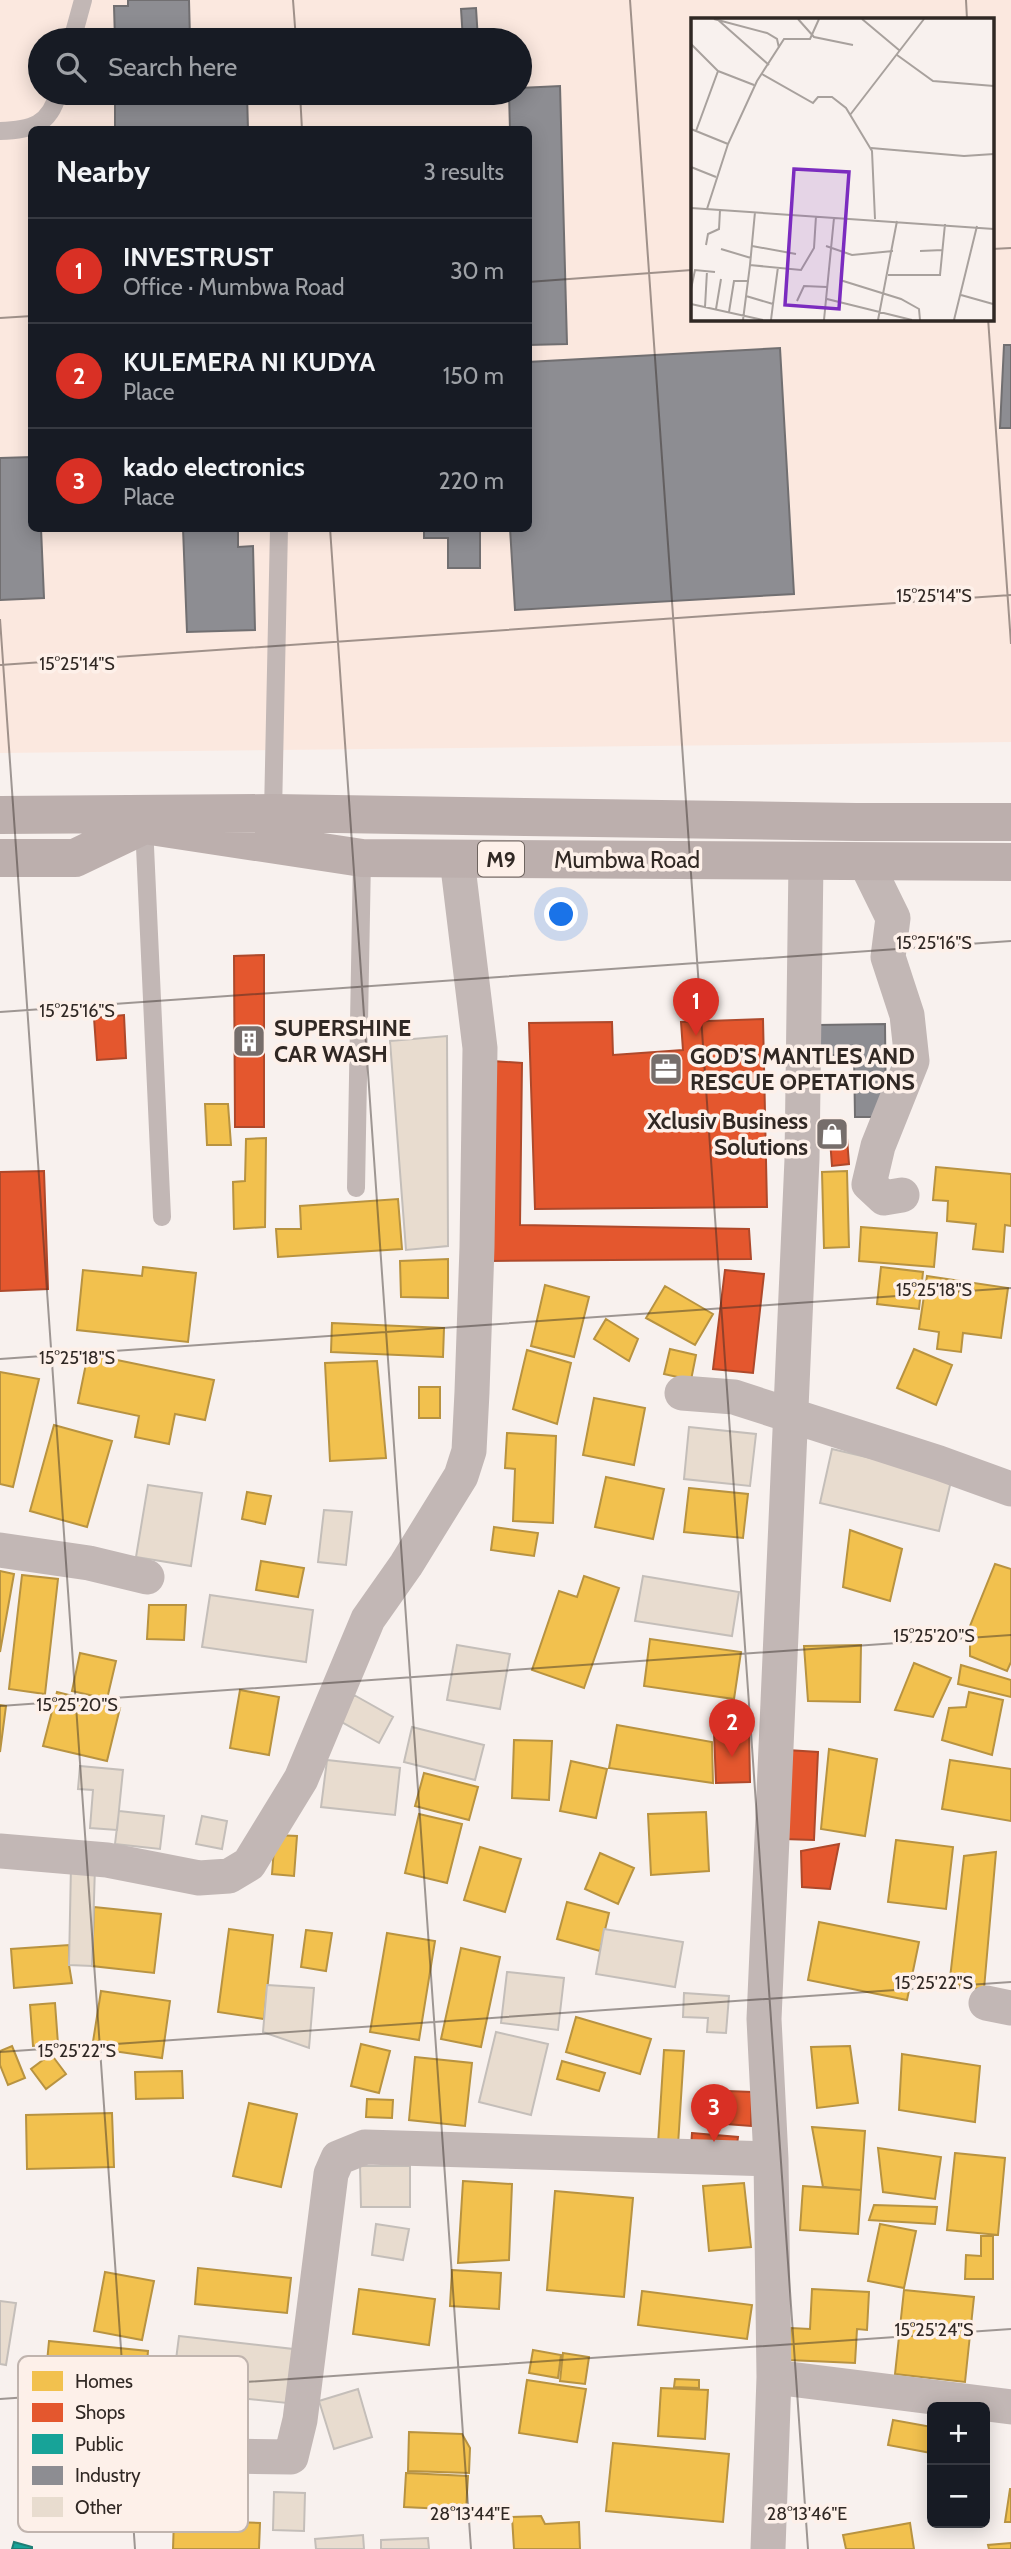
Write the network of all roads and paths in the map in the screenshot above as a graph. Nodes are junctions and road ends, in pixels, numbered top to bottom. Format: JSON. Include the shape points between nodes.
{"nodes":[{"id":1,"x":83,"y":0,"type":"edge"},
{"id":2,"x":75,"y":28,"type":"edge"},
{"id":3,"x":55,"y":105,"type":"edge"},
{"id":4,"x":32,"y":126,"type":"edge"},
{"id":5,"x":28,"y":127,"type":"edge"},
{"id":6,"x":0,"y":131,"type":"edge"},
{"id":7,"x":279,"y":532,"type":"edge"},
{"id":8,"x":273,"y":813,"type":"junction"},
{"id":9,"x":0,"y":815,"type":"edge"},
{"id":10,"x":1011,"y":822,"type":"edge"},
{"id":11,"x":144,"y":825,"type":"junction"},
{"id":12,"x":0,"y":858,"type":"edge"},
{"id":13,"x":362,"y":858,"type":"junction"},
{"id":14,"x":457,"y":859,"type":"junction"},
{"id":15,"x":806,"y":861,"type":"junction"},
{"id":16,"x":1011,"y":862,"type":"edge"},
{"id":17,"x":866,"y":863,"type":"junction"},
{"id":18,"x":356,"y":1188,"type":"dead end"},
{"id":19,"x":902,"y":1195,"type":"dead end"},
{"id":20,"x":162,"y":1217,"type":"dead end"},
{"id":21,"x":682,"y":1393,"type":"dead end"},
{"id":22,"x":790,"y":1414,"type":"junction"},
{"id":23,"x":1011,"y":1489,"type":"edge"},
{"id":24,"x":0,"y":1550,"type":"edge"},
{"id":25,"x":147,"y":1577,"type":"dead end"},
{"id":26,"x":0,"y":1851,"type":"edge"},
{"id":27,"x":771,"y":2159,"type":"junction"},
{"id":28,"x":774,"y":2377,"type":"junction"},
{"id":29,"x":1011,"y":2407,"type":"edge"},
{"id":30,"x":248,"y":2456,"type":"edge"},
{"id":31,"x":768,"y":2549,"type":"edge"}],
"edges":[{"from":1,"to":2,"type":"lane"},
{"from":3,"to":4,"type":"lane","via":[[41,123]]},
{"from":5,"to":6,"type":"lane"},
{"from":7,"to":8,"type":"lane"},
{"from":8,"to":9,"type":"main road","name":"Mumbwa Road","number":"M9"},
{"from":8,"to":10,"type":"main road","name":"Mumbwa Road","number":"M9"},
{"from":11,"to":12,"type":"main road","via":[[75,858]]},
{"from":11,"to":13,"type":"main road","name":"Mumbwa Road","number":"M9"},
{"from":11,"to":20,"type":"lane"},
{"from":13,"to":14,"type":"main road","name":"Mumbwa Road","number":"M9"},
{"from":13,"to":18,"type":"lane"},
{"from":14,"to":15,"type":"main road","name":"Mumbwa Road","number":"M9"},
{"from":14,"to":26,"type":"street","via":[[480,1048],[472,1392],[468,1451],[461,1476],[368,1619],[301,1779],[249,1864],[229,1876],[199,1878],[107,1860]]},
{"from":15,"to":17,"type":"main road","name":"Mumbwa Road","number":"M9"},
{"from":15,"to":22,"type":"street","via":[[802,1159]]},
{"from":16,"to":17,"type":"main road","name":"Mumbwa Road","number":"M9"},
{"from":17,"to":19,"type":"street","via":[[893,918],[888,957],[907,1015],[912,1061],[878,1146],[869,1184],[884,1198]]},
{"from":21,"to":22,"type":"street","via":[[734,1397]]},
{"from":22,"to":23,"type":"street"},
{"from":22,"to":27,"type":"street","via":[[764,2019]]},
{"from":24,"to":25,"type":"street"},
{"from":27,"to":28,"type":"street"},
{"from":27,"to":30,"type":"street","via":[[365,2147],[338,2158],[331,2174],[300,2420],[291,2457]]},
{"from":28,"to":29,"type":"street"},
{"from":28,"to":31,"type":"street"}]}
